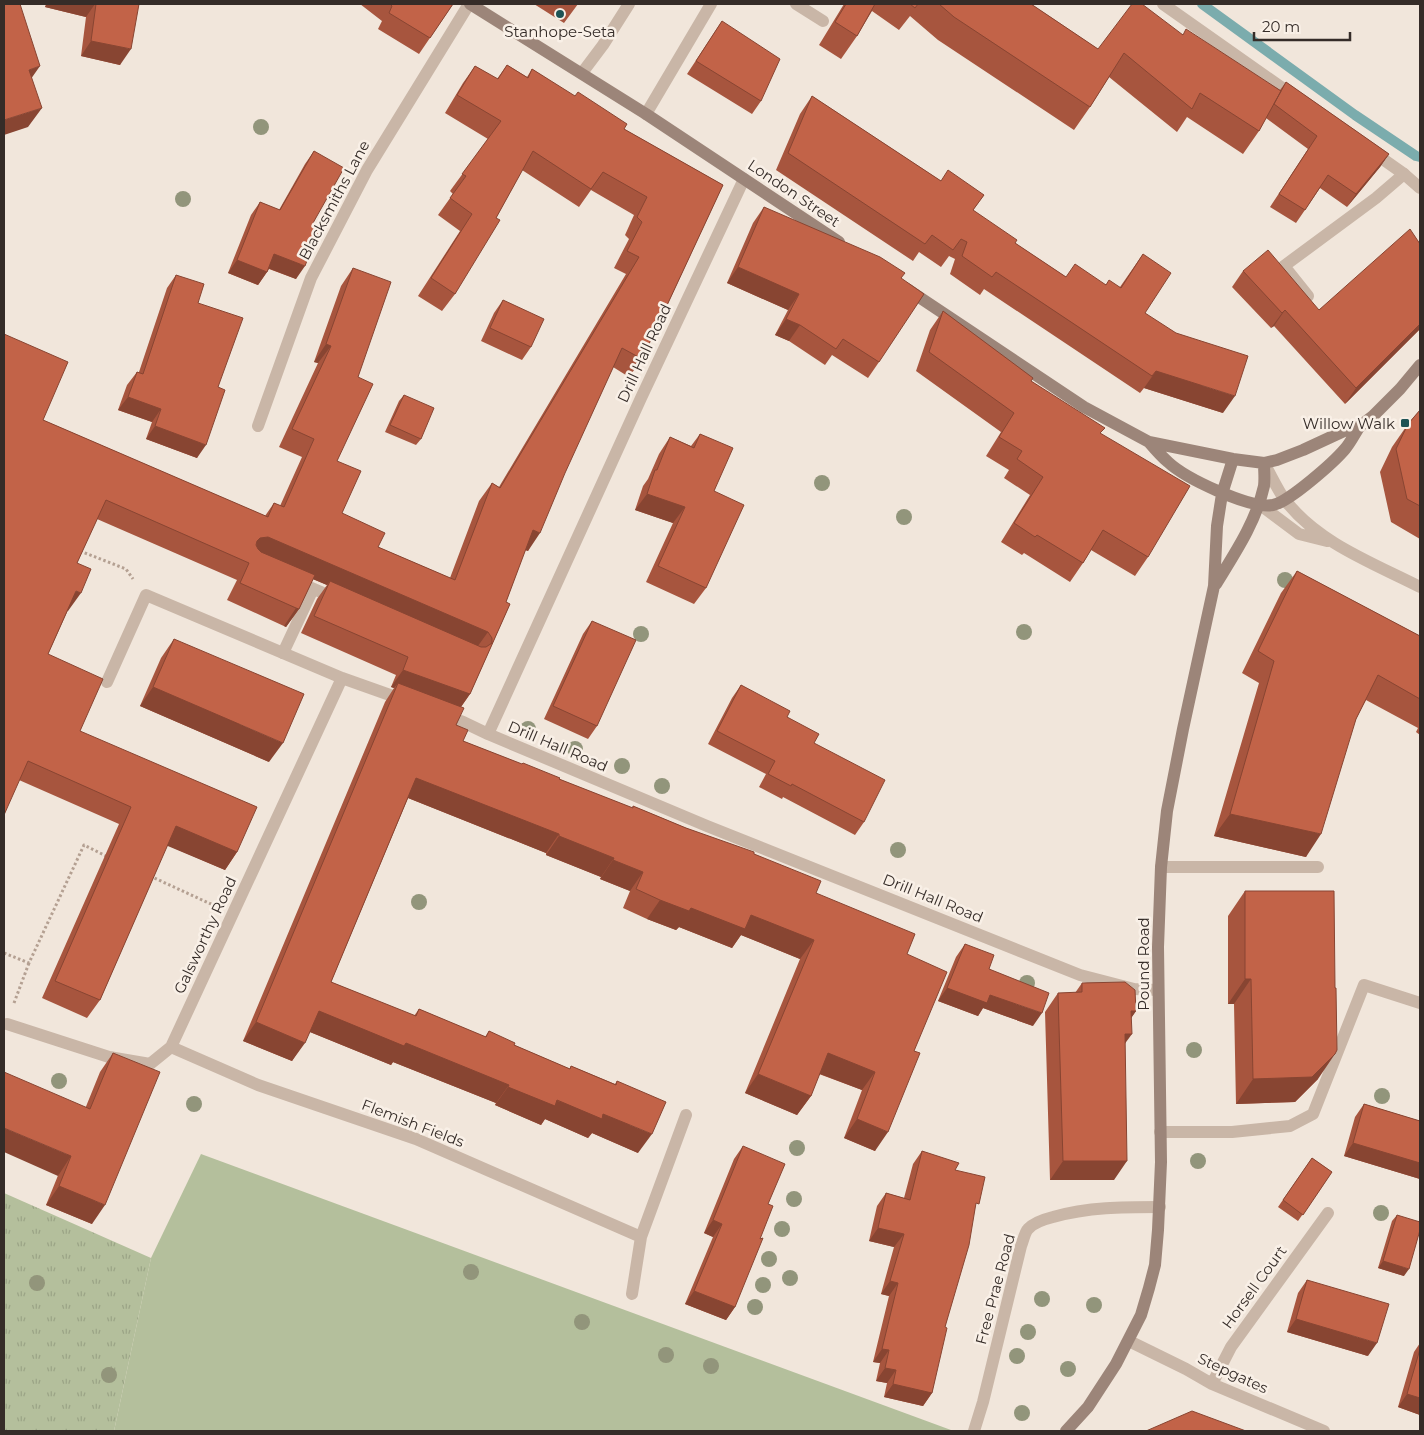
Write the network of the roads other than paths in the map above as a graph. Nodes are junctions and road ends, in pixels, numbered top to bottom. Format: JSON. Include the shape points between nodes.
{"nodes":[{"id":1,"x":470,"y":4,"type":"edge"},
{"id":2,"x":629,"y":4,"type":"edge"},
{"id":3,"x":711,"y":4,"type":"edge"},
{"id":4,"x":796,"y":4,"type":"edge"},
{"id":5,"x":1163,"y":4,"type":"edge"},
{"id":6,"x":823,"y":21,"type":"dead end"},
{"id":7,"x":582,"y":73,"type":"junction"},
{"id":8,"x":1308,"y":106,"type":"edge"},
{"id":9,"x":646,"y":114,"type":"junction"},
{"id":10,"x":1364,"y":146,"type":"edge"},
{"id":11,"x":1404,"y":174,"type":"junction"},
{"id":12,"x":744,"y":179,"type":"junction"},
{"id":13,"x":1420,"y":188,"type":"edge"},
{"id":14,"x":852,"y":251,"type":"edge"},
{"id":15,"x":894,"y":279,"type":"edge"},
{"id":16,"x":1308,"y":296,"type":"edge"},
{"id":17,"x":1420,"y":365,"type":"edge"},
{"id":18,"x":258,"y":426,"type":"dead end"},
{"id":19,"x":1360,"y":426,"type":"junction"},
{"id":20,"x":1149,"y":442,"type":"junction"},
{"id":21,"x":1232,"y":459,"type":"junction"},
{"id":22,"x":1264,"y":462,"type":"junction"},
{"id":23,"x":1222,"y":494,"type":"junction"},
{"id":24,"x":1284,"y":499,"type":"junction"},
{"id":25,"x":1259,"y":504,"type":"junction"},
{"id":26,"x":1332,"y":542,"type":"junction"},
{"id":27,"x":278,"y":574,"type":"edge"},
{"id":28,"x":1214,"y":586,"type":"junction"},
{"id":29,"x":1420,"y":587,"type":"edge"},
{"id":30,"x":313,"y":589,"type":"junction"},
{"id":31,"x":349,"y":604,"type":"edge"},
{"id":32,"x":283,"y":653,"type":"junction"},
{"id":33,"x":342,"y":678,"type":"junction"},
{"id":34,"x":107,"y":682,"type":"dead end"},
{"id":35,"x":416,"y":705,"type":"edge"},
{"id":36,"x":435,"y":712,"type":"edge"},
{"id":37,"x":488,"y":734,"type":"junction"},
{"id":38,"x":1161,"y":867,"type":"junction"},
{"id":39,"x":1318,"y":867,"type":"dead end"},
{"id":40,"x":1158,"y":990,"type":"junction"},
{"id":41,"x":1420,"y":1002,"type":"edge"},
{"id":42,"x":7,"y":1024,"type":"road end"},
{"id":43,"x":171,"y":1047,"type":"junction"},
{"id":44,"x":686,"y":1115,"type":"dead end"},
{"id":45,"x":1160,"y":1132,"type":"junction"},
{"id":46,"x":1160,"y":1207,"type":"junction"},
{"id":47,"x":1328,"y":1213,"type":"dead end"},
{"id":48,"x":642,"y":1237,"type":"junction"},
{"id":49,"x":632,"y":1294,"type":"dead end"},
{"id":50,"x":1128,"y":1341,"type":"junction"},
{"id":51,"x":1212,"y":1384,"type":"junction"},
{"id":52,"x":974,"y":1431,"type":"edge"},
{"id":53,"x":1066,"y":1431,"type":"edge"},
{"id":54,"x":1324,"y":1431,"type":"edge"}],
"edges":[{"from":1,"to":7,"type":"main road","name":"London Street"},
{"from":1,"to":18,"type":"street","name":"Blacksmiths Lane","via":[[367,170],[311,278]]},
{"from":2,"to":7,"type":"street"},
{"from":3,"to":9,"type":"street"},
{"from":4,"to":6,"type":"street"},
{"from":5,"to":8,"type":"street"},
{"from":7,"to":9,"type":"main road","name":"London Street"},
{"from":9,"to":12,"type":"main road","name":"London Street"},
{"from":10,"to":11,"type":"street"},
{"from":11,"to":13,"type":"street"},
{"from":11,"to":16,"type":"street","via":[[1284,266]]},
{"from":12,"to":14,"type":"main road","name":"London Street"},
{"from":12,"to":37,"type":"street","name":"Drill Hall Road"},
{"from":15,"to":20,"type":"main road","via":[[1084,407]]},
{"from":17,"to":19,"type":"main road","via":[[1400,389]]},
{"from":19,"to":22,"type":"main road","via":[[1290,456]]},
{"from":19,"to":24,"type":"main road","via":[[1346,448],[1302,488]]},
{"from":20,"to":21,"type":"main road"},
{"from":20,"to":23,"type":"main road","via":[[1168,463]]},
{"from":21,"to":22,"type":"main road"},
{"from":21,"to":23,"type":"main road","name":"Pound Road"},
{"from":22,"to":24,"type":"street"},
{"from":22,"to":25,"type":"main road","name":"Pound Road","via":[[1264,484]]},
{"from":23,"to":25,"type":"main road"},
{"from":23,"to":28,"type":"main road","name":"Pound Road"},
{"from":24,"to":25,"type":"main road","via":[[1273,505]]},
{"from":24,"to":26,"type":"street","via":[[1307,523]]},
{"from":25,"to":26,"type":"street","via":[[1299,534]]},
{"from":25,"to":28,"type":"main road","name":"Pound Road","via":[[1243,540]]},
{"from":26,"to":29,"type":"street"},
{"from":27,"to":30,"type":"street"},
{"from":28,"to":38,"type":"main road","name":"Pound Road","via":[[1177,756]]},
{"from":30,"to":31,"type":"street"},
{"from":30,"to":32,"type":"street"},
{"from":32,"to":33,"type":"street"},
{"from":32,"to":34,"type":"street","via":[[146,595]]},
{"from":33,"to":35,"type":"street"},
{"from":33,"to":43,"type":"street","name":"Galsworthy Road"},
{"from":36,"to":37,"type":"street"},
{"from":37,"to":40,"type":"street","name":"Drill Hall Road","via":[[707,826],[1080,975],[1134,989]]},
{"from":38,"to":39,"type":"street"},
{"from":38,"to":40,"type":"main road","name":"Pound Road"},
{"from":40,"to":45,"type":"main road","name":"Pound Road"},
{"from":41,"to":45,"type":"street","via":[[1364,985],[1313,1114],[1290,1126],[1232,1132]]},
{"from":42,"to":43,"type":"street","name":"Galsworthy Road","via":[[109,1057],[150,1064]]},
{"from":43,"to":48,"type":"street","name":"Flemish Fields","via":[[258,1085],[416,1139]]},
{"from":44,"to":48,"type":"street"},
{"from":45,"to":46,"type":"main road","name":"Pound Road"},
{"from":46,"to":50,"type":"main road","name":"Pound Road","via":[[1153,1272],[1141,1315]]},
{"from":46,"to":52,"type":"street","name":"Free Prae Road","via":[[1120,1207],[1067,1213],[1042,1220],[1028,1229]]},
{"from":47,"to":51,"type":"street","name":"Horsell Court","via":[[1231,1347]]},
{"from":48,"to":49,"type":"street"},
{"from":50,"to":51,"type":"street","name":"Stepgates"},
{"from":50,"to":53,"type":"main road","via":[[1088,1407]]},
{"from":51,"to":54,"type":"street","name":"Stepgates"}]}
